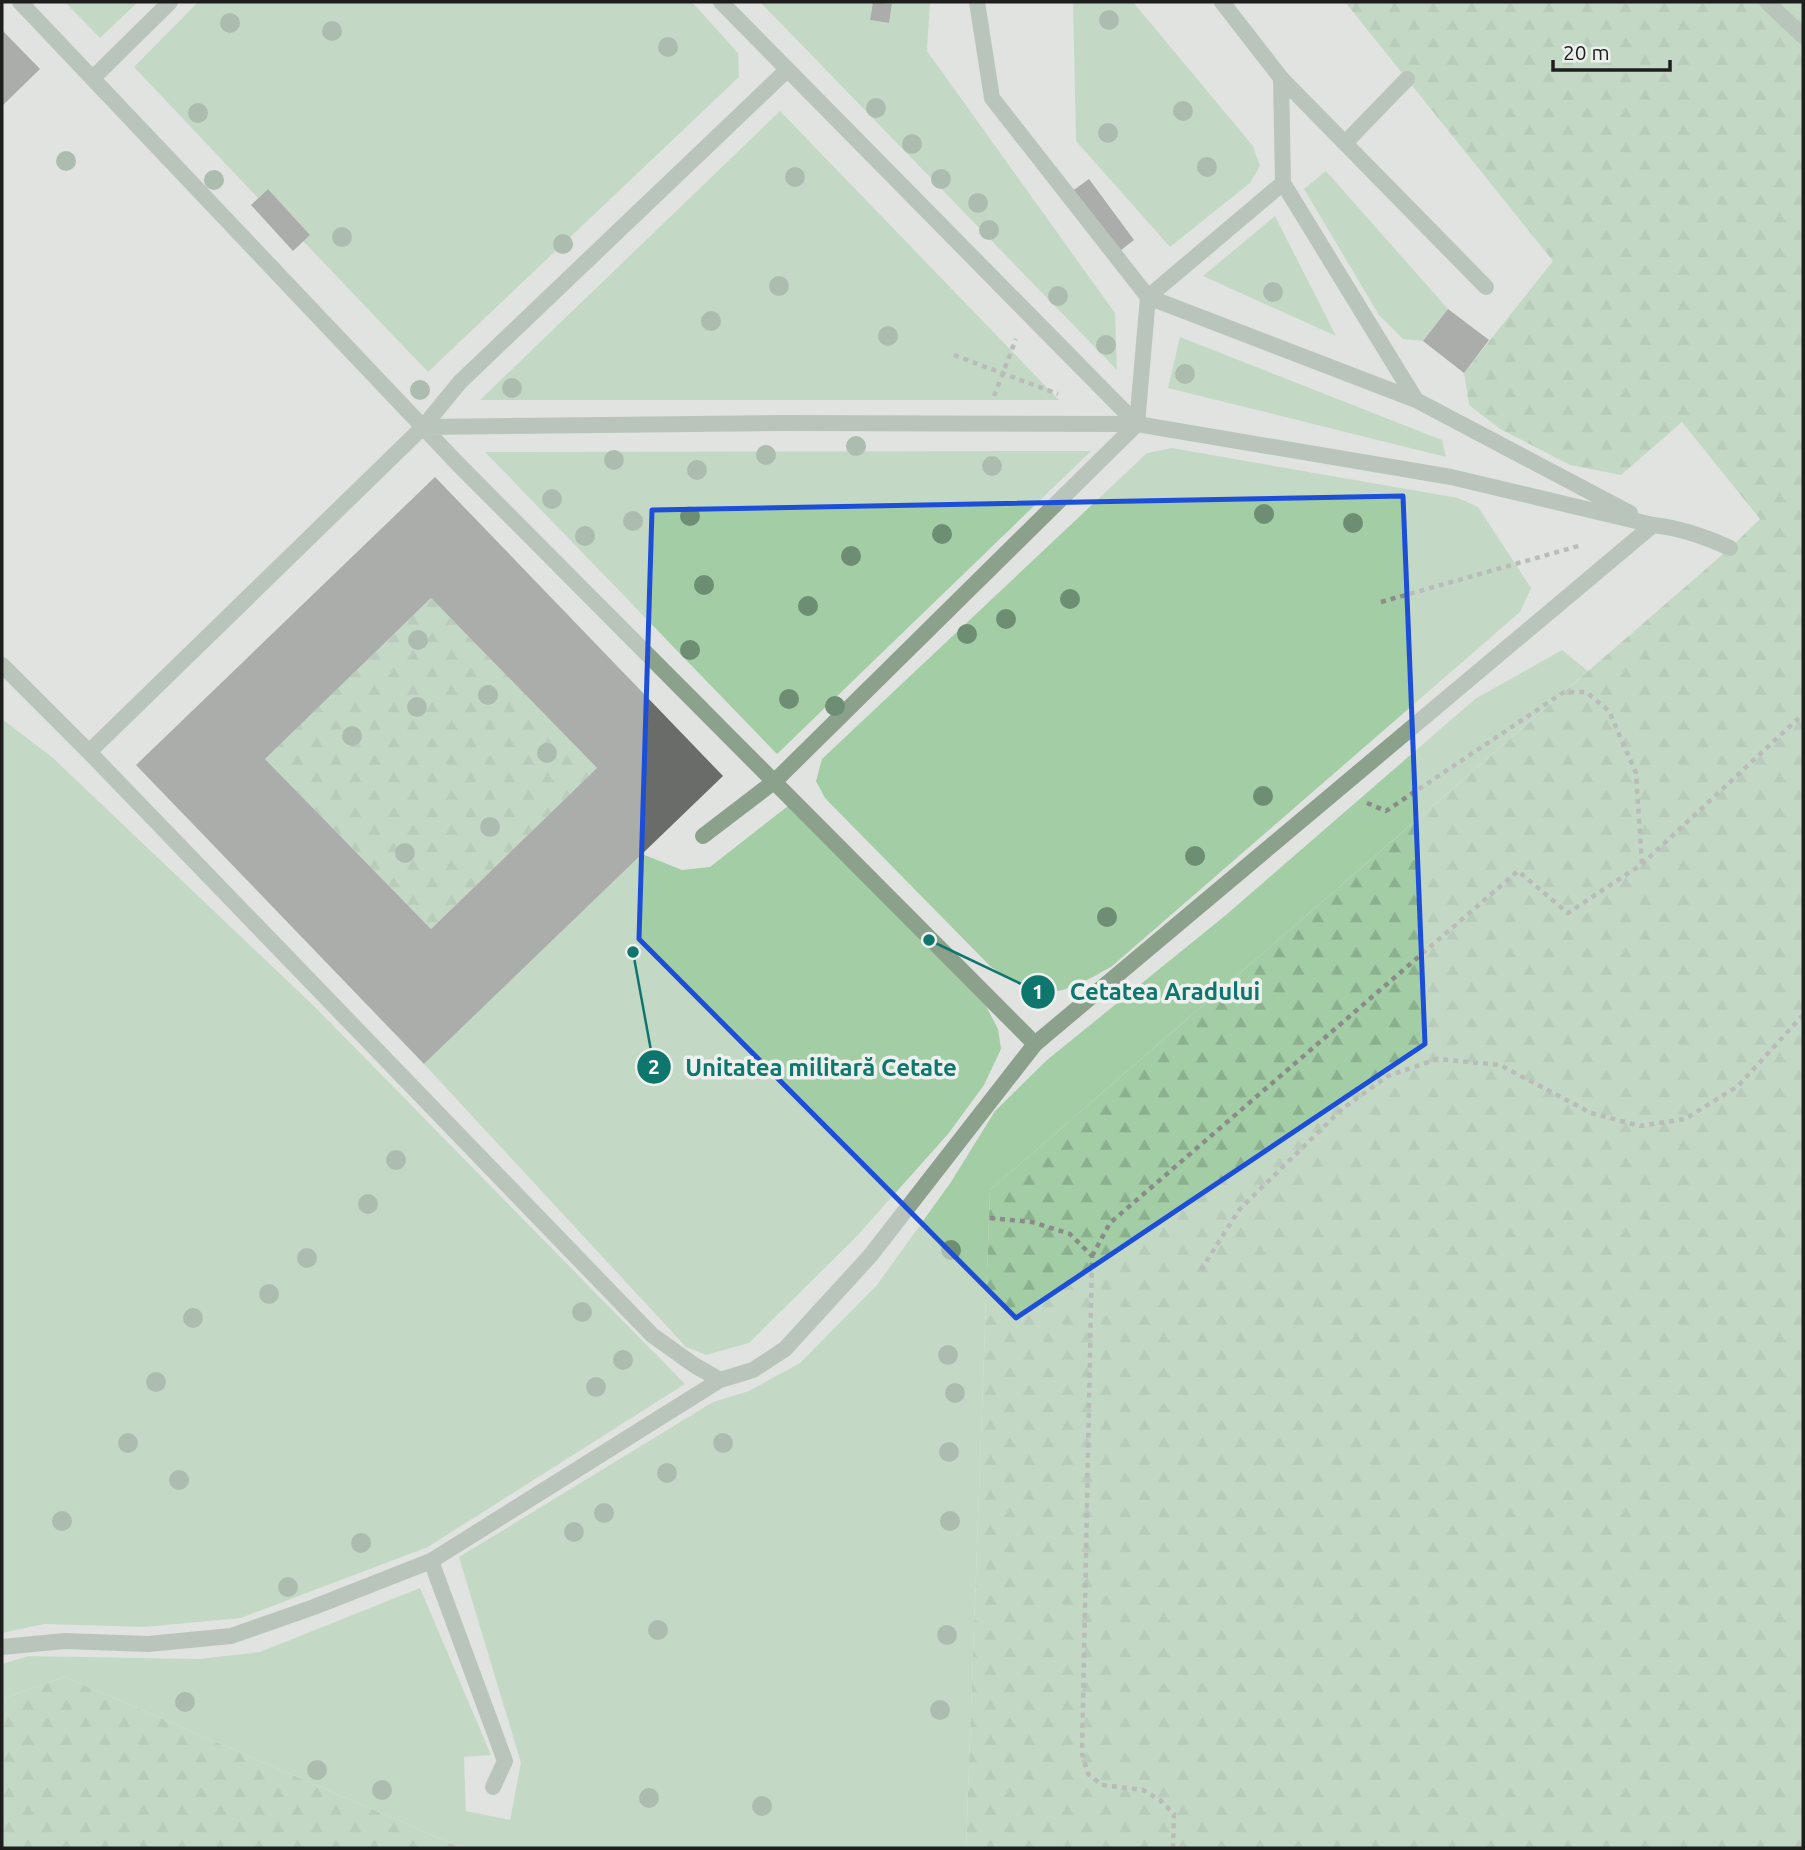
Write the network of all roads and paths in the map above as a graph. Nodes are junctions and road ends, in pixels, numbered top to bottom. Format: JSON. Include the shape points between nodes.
{"nodes":[{"id":1,"x":20,"y":2,"type":"edge"},
{"id":2,"x":170,"y":2,"type":"edge"},
{"id":3,"x":721,"y":2,"type":"edge"},
{"id":4,"x":977,"y":2,"type":"edge"},
{"id":5,"x":1222,"y":2,"type":"edge"},
{"id":6,"x":1767,"y":2,"type":"edge"},
{"id":7,"x":1803,"y":36,"type":"edge"},
{"id":8,"x":787,"y":70,"type":"junction"},
{"id":9,"x":93,"y":78,"type":"junction"},
{"id":10,"x":1281,"y":78,"type":"junction"},
{"id":11,"x":1407,"y":79,"type":"dead end"},
{"id":12,"x":1345,"y":143,"type":"junction"},
{"id":13,"x":1283,"y":183,"type":"junction"},
{"id":14,"x":1486,"y":287,"type":"dead end"},
{"id":15,"x":1148,"y":297,"type":"junction"},
{"id":16,"x":1027,"y":313,"type":"junction"},
{"id":17,"x":954,"y":355,"type":"dead end"},
{"id":18,"x":1003,"y":373,"type":"junction"},
{"id":19,"x":1064,"y":396,"type":"dead end"},
{"id":20,"x":1416,"y":400,"type":"junction"},
{"id":21,"x":984,"y":423,"type":"junction"},
{"id":22,"x":1137,"y":424,"type":"junction"},
{"id":23,"x":423,"y":427,"type":"junction"},
{"id":24,"x":1653,"y":525,"type":"junction"},
{"id":25,"x":1591,"y":542,"type":"dead end"},
{"id":26,"x":1730,"y":548,"type":"dead end"},
{"id":27,"x":1381,"y":603,"type":"dead end"},
{"id":28,"x":2,"y":665,"type":"edge"},
{"id":29,"x":1803,"y":714,"type":"edge"},
{"id":30,"x":89,"y":752,"type":"junction"},
{"id":31,"x":775,"y":782,"type":"junction"},
{"id":32,"x":1338,"y":789,"type":"junction"},
{"id":33,"x":703,"y":836,"type":"dead end"},
{"id":34,"x":1642,"y":864,"type":"junction"},
{"id":35,"x":1803,"y":1015,"type":"edge"},
{"id":36,"x":1035,"y":1044,"type":"junction"},
{"id":37,"x":990,"y":1218,"type":"dead end"},
{"id":38,"x":1092,"y":1256,"type":"junction"},
{"id":39,"x":1201,"y":1270,"type":"dead end"},
{"id":40,"x":720,"y":1380,"type":"junction"},
{"id":41,"x":431,"y":1561,"type":"junction"},
{"id":42,"x":2,"y":1647,"type":"edge"},
{"id":43,"x":493,"y":1787,"type":"dead end"},
{"id":44,"x":1173,"y":1848,"type":"edge"}],
"edges":[{"from":1,"to":9,"type":"lane"},
{"from":2,"to":9,"type":"lane"},
{"from":3,"to":8,"type":"lane"},
{"from":4,"to":15,"type":"lane","via":[[992,98]]},
{"from":5,"to":10,"type":"lane"},
{"from":6,"to":7,"type":"lane"},
{"from":8,"to":16,"type":"lane"},
{"from":8,"to":23,"type":"lane","via":[[460,382]]},
{"from":9,"to":23,"type":"lane"},
{"from":10,"to":12,"type":"lane"},
{"from":10,"to":13,"type":"lane"},
{"from":11,"to":12,"type":"lane"},
{"from":12,"to":14,"type":"lane"},
{"from":13,"to":15,"type":"lane"},
{"from":13,"to":20,"type":"lane"},
{"from":15,"to":20,"type":"lane"},
{"from":15,"to":22,"type":"lane"},
{"from":16,"to":18,"type":"path"},
{"from":16,"to":22,"type":"lane"},
{"from":17,"to":18,"type":"path"},
{"from":18,"to":19,"type":"path"},
{"from":18,"to":21,"type":"path"},
{"from":20,"to":24,"type":"lane"},
{"from":21,"to":22,"type":"lane"},
{"from":21,"to":23,"type":"lane"},
{"from":22,"to":24,"type":"lane","via":[[1451,477]]},
{"from":22,"to":31,"type":"lane"},
{"from":23,"to":30,"type":"lane"},
{"from":23,"to":31,"type":"lane"},
{"from":24,"to":26,"type":"lane","via":[[1705,536]]},
{"from":24,"to":32,"type":"lane"},
{"from":25,"to":27,"type":"path"},
{"from":28,"to":30,"type":"lane"},
{"from":29,"to":34,"type":"path"},
{"from":30,"to":40,"type":"lane","via":[[652,1335]]},
{"from":31,"to":33,"type":"lane"},
{"from":31,"to":36,"type":"lane"},
{"from":32,"to":34,"type":"path","via":[[1386,811],[1564,692],[1586,692],[1609,711],[1636,773]]},
{"from":32,"to":36,"type":"lane"},
{"from":34,"to":38,"type":"path","via":[[1568,914],[1518,871],[1110,1223]]},
{"from":35,"to":39,"type":"path","via":[[1738,1086],[1685,1119],[1640,1126],[1591,1113],[1500,1065],[1437,1059],[1388,1076],[1342,1109],[1239,1210]]},
{"from":36,"to":40,"type":"lane","via":[[870,1256],[785,1349],[753,1370]]},
{"from":37,"to":38,"type":"path","via":[[1032,1222],[1070,1234]]},
{"from":38,"to":44,"type":"path","via":[[1082,1754],[1088,1774],[1102,1785],[1143,1790],[1174,1814]]},
{"from":40,"to":41,"type":"lane"},
{"from":41,"to":42,"type":"lane","via":[[232,1636],[148,1644],[65,1641]]},
{"from":41,"to":43,"type":"lane","via":[[505,1761]]}]}
